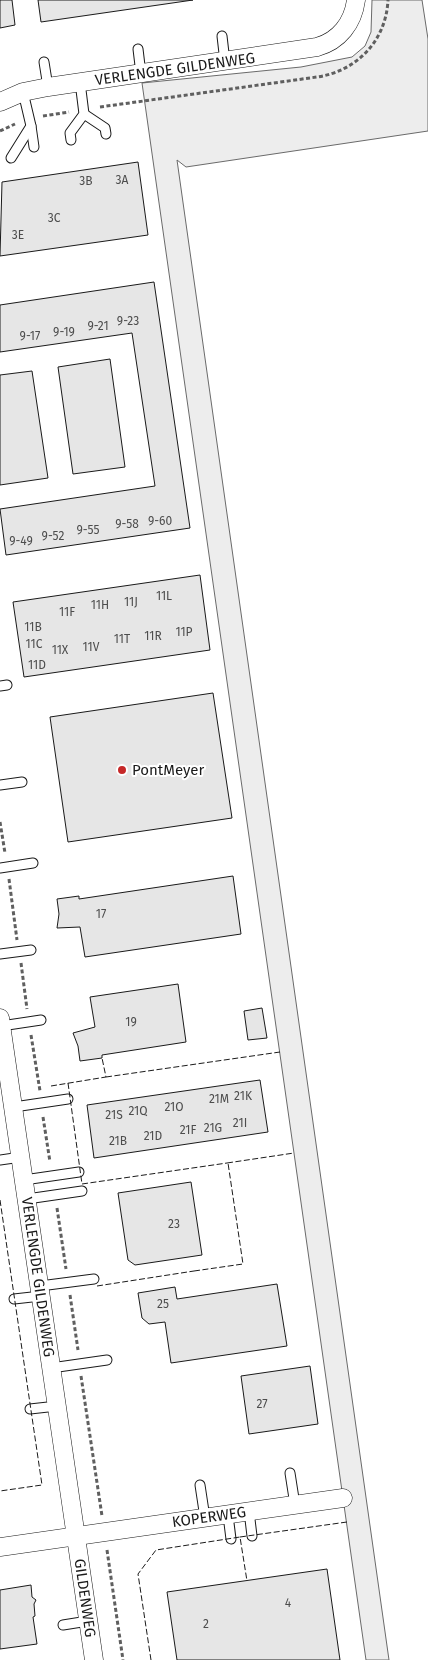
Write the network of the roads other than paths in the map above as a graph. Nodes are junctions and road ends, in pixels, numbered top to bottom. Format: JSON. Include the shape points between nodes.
{"nodes":[{"id":1,"x":356,"y":0,"type":"edge"},
{"id":2,"x":222,"y":36,"type":"dead end"},
{"id":3,"x":138,"y":49,"type":"dead end"},
{"id":4,"x":44,"y":62,"type":"dead end"},
{"id":5,"x":226,"y":62,"type":"junction"},
{"id":6,"x":141,"y":74,"type":"junction"},
{"id":7,"x":80,"y":82,"type":"junction"},
{"id":8,"x":48,"y":87,"type":"junction"},
{"id":9,"x":23,"y":92,"type":"junction"},
{"id":10,"x":0,"y":102,"type":"edge"},
{"id":11,"x":83,"y":112,"type":"junction"},
{"id":12,"x":30,"y":122,"type":"junction"},
{"id":13,"x":106,"y":134,"type":"dead end"},
{"id":14,"x":71,"y":140,"type":"dead end"},
{"id":15,"x":34,"y":147,"type":"dead end"},
{"id":16,"x":11,"y":158,"type":"dead end"},
{"id":17,"x":22,"y":782,"type":"dead end"},
{"id":18,"x":0,"y":785,"type":"edge"},
{"id":19,"x":34,"y":863,"type":"dead end"},
{"id":20,"x":0,"y":868,"type":"edge"},
{"id":21,"x":31,"y":950,"type":"dead end"},
{"id":22,"x":0,"y":954,"type":"edge"},
{"id":23,"x":42,"y":1020,"type":"dead end"},
{"id":24,"x":1,"y":1022,"type":"edge"},
{"id":25,"x":68,"y":1099,"type":"dead end"},
{"id":26,"x":14,"y":1107,"type":"junction"},
{"id":27,"x":21,"y":1157,"type":"junction"},
{"id":28,"x":0,"y":1160,"type":"edge"},
{"id":29,"x":79,"y":1172,"type":"dead end"},
{"id":30,"x":24,"y":1180,"type":"junction"},
{"id":31,"x":82,"y":1192,"type":"dead end"},
{"id":32,"x":27,"y":1199,"type":"junction"},
{"id":33,"x":94,"y":1279,"type":"dead end"},
{"id":34,"x":40,"y":1291,"type":"junction"},
{"id":35,"x":14,"y":1299,"type":"dead end"},
{"id":36,"x":107,"y":1360,"type":"dead end"},
{"id":37,"x":51,"y":1368,"type":"junction"},
{"id":38,"x":57,"y":1406,"type":"junction"},
{"id":39,"x":30,"y":1409,"type":"dead end"},
{"id":40,"x":290,"y":1473,"type":"dead end"},
{"id":41,"x":200,"y":1485,"type":"dead end"},
{"id":42,"x":343,"y":1498,"type":"dead end"},
{"id":43,"x":295,"y":1505,"type":"junction"},
{"id":44,"x":249,"y":1511,"type":"junction"},
{"id":45,"x":228,"y":1514,"type":"junction"},
{"id":46,"x":205,"y":1518,"type":"junction"},
{"id":47,"x":76,"y":1536,"type":"junction"},
{"id":48,"x":252,"y":1536,"type":"dead end"},
{"id":49,"x":231,"y":1539,"type":"dead end"},
{"id":50,"x":0,"y":1547,"type":"edge"},
{"id":51,"x":88,"y":1621,"type":"junction"},
{"id":52,"x":63,"y":1625,"type":"dead end"},
{"id":53,"x":94,"y":1660,"type":"edge"}],
"edges":[{"from":1,"to":5,"type":"street","name":"VERLENGDE GILDENWEG","via":[[346,28],[323,45]]},
{"from":2,"to":5,"type":"lane"},
{"from":3,"to":6,"type":"lane"},
{"from":4,"to":8,"type":"lane"},
{"from":5,"to":6,"type":"street","name":"VERLENGDE GILDENWEG"},
{"from":6,"to":7,"type":"street","name":"VERLENGDE GILDENWEG"},
{"from":7,"to":8,"type":"street","name":"VERLENGDE GILDENWEG"},
{"from":7,"to":11,"type":"lane"},
{"from":8,"to":9,"type":"street","name":"VERLENGDE GILDENWEG"},
{"from":9,"to":10,"type":"street","name":"VERLENGDE GILDENWEG"},
{"from":9,"to":12,"type":"lane"},
{"from":11,"to":13,"type":"lane","via":[[105,128]]},
{"from":11,"to":14,"type":"lane","via":[[70,133]]},
{"from":12,"to":15,"type":"lane"},
{"from":12,"to":16,"type":"lane"},
{"from":17,"to":18,"type":"lane"},
{"from":19,"to":20,"type":"lane"},
{"from":21,"to":22,"type":"lane"},
{"from":23,"to":24,"type":"lane"},
{"from":24,"to":26,"type":"street","name":"VERLENGDE GILDENWEG"},
{"from":25,"to":26,"type":"lane"},
{"from":26,"to":27,"type":"street","name":"VERLENGDE GILDENWEG"},
{"from":27,"to":28,"type":"lane"},
{"from":27,"to":30,"type":"street","name":"VERLENGDE GILDENWEG"},
{"from":29,"to":30,"type":"lane"},
{"from":30,"to":32,"type":"street","name":"VERLENGDE GILDENWEG"},
{"from":31,"to":32,"type":"lane"},
{"from":32,"to":34,"type":"street","name":"VERLENGDE GILDENWEG"},
{"from":33,"to":34,"type":"lane"},
{"from":34,"to":35,"type":"lane"},
{"from":34,"to":37,"type":"street","name":"VERLENGDE GILDENWEG"},
{"from":36,"to":37,"type":"lane"},
{"from":37,"to":38,"type":"street","name":"VERLENGDE GILDENWEG"},
{"from":38,"to":39,"type":"lane"},
{"from":38,"to":47,"type":"street","name":"VERLENGDE GILDENWEG"},
{"from":40,"to":43,"type":"lane"},
{"from":41,"to":46,"type":"lane"},
{"from":42,"to":43,"type":"street","name":"KOPERWEG"},
{"from":43,"to":44,"type":"street","name":"KOPERWEG"},
{"from":44,"to":45,"type":"street","name":"KOPERWEG"},
{"from":44,"to":48,"type":"lane"},
{"from":45,"to":46,"type":"street","name":"KOPERWEG"},
{"from":45,"to":49,"type":"lane"},
{"from":46,"to":47,"type":"street","name":"KOPERWEG"},
{"from":47,"to":50,"type":"street","name":"KOPERWEG"},
{"from":47,"to":51,"type":"street","name":"GILDENWEG"},
{"from":51,"to":52,"type":"lane"},
{"from":51,"to":53,"type":"street","name":"GILDENWEG"}]}
